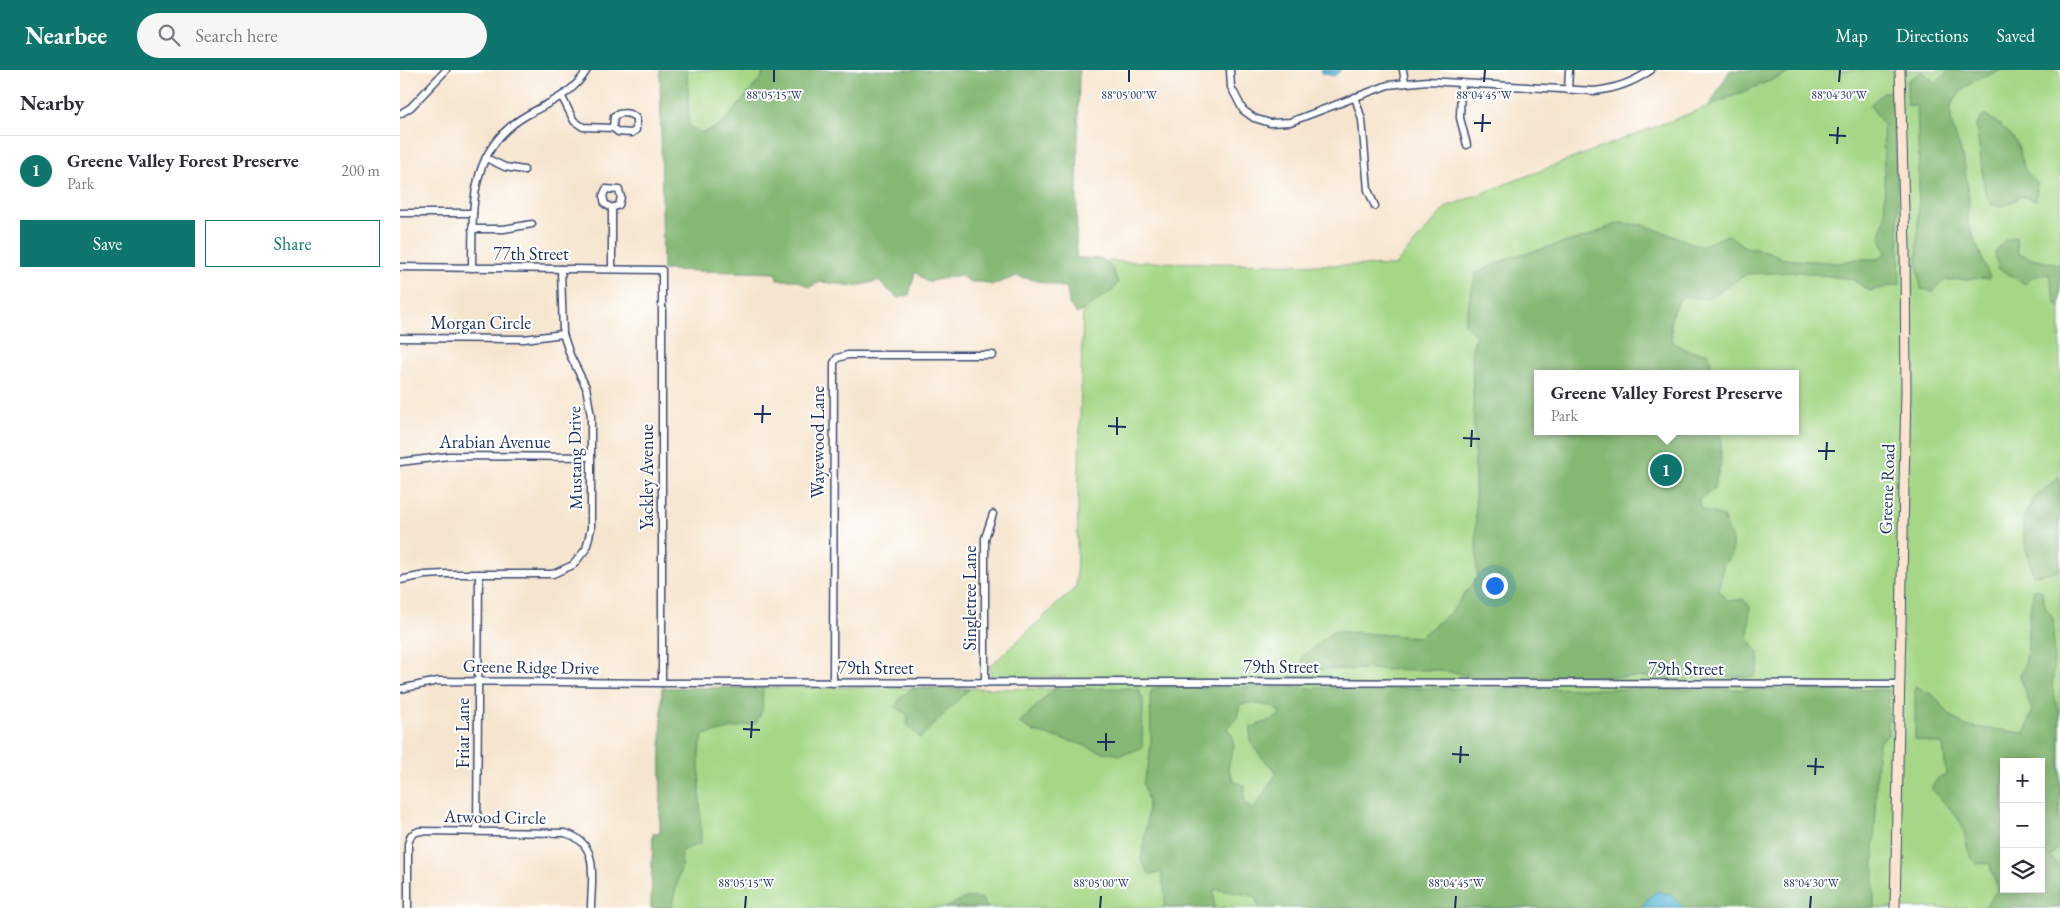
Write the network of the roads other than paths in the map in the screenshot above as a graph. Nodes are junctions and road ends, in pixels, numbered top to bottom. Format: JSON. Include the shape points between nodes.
{"nodes":[{"id":1,"x":446,"y":70,"type":"edge"},
{"id":2,"x":587,"y":70,"type":"edge"},
{"id":3,"x":1230,"y":70,"type":"edge"},
{"id":4,"x":1403,"y":70,"type":"edge"},
{"id":5,"x":1569,"y":70,"type":"edge"},
{"id":6,"x":1651,"y":70,"type":"edge"},
{"id":7,"x":1900,"y":70,"type":"edge"},
{"id":8,"x":1405,"y":82,"type":"junction"},
{"id":9,"x":1461,"y":83,"type":"junction"},
{"id":10,"x":1568,"y":90,"type":"junction"},
{"id":11,"x":1354,"y":96,"type":"junction"},
{"id":12,"x":562,"y":97,"type":"junction"},
{"id":13,"x":400,"y":114,"type":"edge"},
{"id":14,"x":613,"y":128,"type":"dead end"},
{"id":15,"x":1467,"y":145,"type":"dead end"},
{"id":16,"x":486,"y":158,"type":"junction"},
{"id":17,"x":524,"y":170,"type":"dead end"},
{"id":18,"x":1375,"y":206,"type":"dead end"},
{"id":19,"x":612,"y":208,"type":"dead end"},
{"id":20,"x":400,"y":213,"type":"edge"},
{"id":21,"x":473,"y":213,"type":"junction"},
{"id":22,"x":532,"y":224,"type":"dead end"},
{"id":23,"x":472,"y":229,"type":"junction"},
{"id":24,"x":400,"y":268,"type":"edge"},
{"id":25,"x":472,"y":268,"type":"junction"},
{"id":26,"x":561,"y":269,"type":"junction"},
{"id":27,"x":612,"y":269,"type":"junction"},
{"id":28,"x":662,"y":270,"type":"joint"},
{"id":29,"x":562,"y":334,"type":"junction"},
{"id":30,"x":400,"y":338,"type":"edge"},
{"id":31,"x":993,"y":355,"type":"dead end"},
{"id":32,"x":591,"y":457,"type":"junction"},
{"id":33,"x":400,"y":462,"type":"edge"},
{"id":34,"x":993,"y":514,"type":"dead end"},
{"id":35,"x":479,"y":574,"type":"junction"},
{"id":36,"x":400,"y":580,"type":"edge"},
{"id":37,"x":478,"y":682,"type":"junction"},
{"id":38,"x":662,"y":683,"type":"junction"},
{"id":39,"x":833,"y":683,"type":"junction"},
{"id":40,"x":985,"y":683,"type":"junction"},
{"id":41,"x":1900,"y":684,"type":"junction"},
{"id":42,"x":400,"y":688,"type":"edge"},
{"id":43,"x":478,"y":831,"type":"junction"},
{"id":44,"x":408,"y":908,"type":"edge"},
{"id":45,"x":591,"y":908,"type":"edge"},
{"id":46,"x":1895,"y":908,"type":"edge"}],
"edges":[{"from":1,"to":13,"type":"street"},
{"from":2,"to":12,"type":"street"},
{"from":3,"to":11,"type":"street","via":[[1231,87],[1243,110],[1270,124],[1290,122]]},
{"from":4,"to":8,"type":"street"},
{"from":5,"to":10,"type":"street"},
{"from":6,"to":10,"type":"street","via":[[1610,88]]},
{"from":7,"to":41,"type":"street","name":"Greene Road","via":[[1906,392]]},
{"from":8,"to":9,"type":"street"},
{"from":8,"to":11,"type":"street"},
{"from":9,"to":10,"type":"street"},
{"from":9,"to":15,"type":"street","via":[[1460,118]]},
{"from":11,"to":18,"type":"street","via":[[1362,120],[1368,190]]},
{"from":12,"to":14,"type":"street","via":[[574,121],[580,125]]},
{"from":12,"to":16,"type":"street","via":[[514,124]]},
{"from":16,"to":17,"type":"street","via":[[505,167]]},
{"from":16,"to":21,"type":"street","via":[[476,184]]},
{"from":19,"to":27,"type":"street"},
{"from":20,"to":21,"type":"street"},
{"from":21,"to":23,"type":"street"},
{"from":22,"to":23,"type":"street","via":[[504,229]]},
{"from":23,"to":25,"type":"street"},
{"from":24,"to":25,"type":"street","name":"77th Street"},
{"from":25,"to":26,"type":"street","name":"77th Street"},
{"from":26,"to":27,"type":"street","name":"77th Street"},
{"from":26,"to":29,"type":"street","name":"Mustang Drive"},
{"from":27,"to":28,"type":"street","name":"77th Street"},
{"from":28,"to":38,"type":"street","name":"Yackley Avenue"},
{"from":29,"to":30,"type":"street","name":"Morgan Circle","via":[[524,339]]},
{"from":29,"to":32,"type":"street","name":"Mustang Drive","via":[[588,396]]},
{"from":31,"to":39,"type":"street","name":"Wayewood Lane","via":[[848,355],[837,358],[834,363]]},
{"from":32,"to":33,"type":"street","name":"Arabian Avenue","via":[[449,456]]},
{"from":32,"to":35,"type":"street","name":"Mustang Drive","via":[[591,528],[586,549],[578,561],[563,571],[545,575]]},
{"from":34,"to":40,"type":"street","name":"Singletree Lane","via":[[985,538]]},
{"from":35,"to":36,"type":"street","via":[[425,575]]},
{"from":35,"to":37,"type":"street","name":"Friar Lane"},
{"from":37,"to":38,"type":"street","name":"Greene Ridge Drive"},
{"from":37,"to":42,"type":"street","name":"Greene Ridge Drive","via":[[430,682]]},
{"from":37,"to":43,"type":"street","name":"Friar Lane"},
{"from":38,"to":39,"type":"street","name":"79th Street"},
{"from":39,"to":40,"type":"street","name":"79th Street"},
{"from":40,"to":41,"type":"street","name":"79th Street"},
{"from":41,"to":46,"type":"street","name":"Greene Road"},
{"from":43,"to":44,"type":"street","name":"Atwood Circle","via":[[419,831],[411,835],[408,844]]},
{"from":43,"to":45,"type":"street","name":"Atwood Circle","via":[[565,833],[578,838],[589,850],[592,861]]}]}
